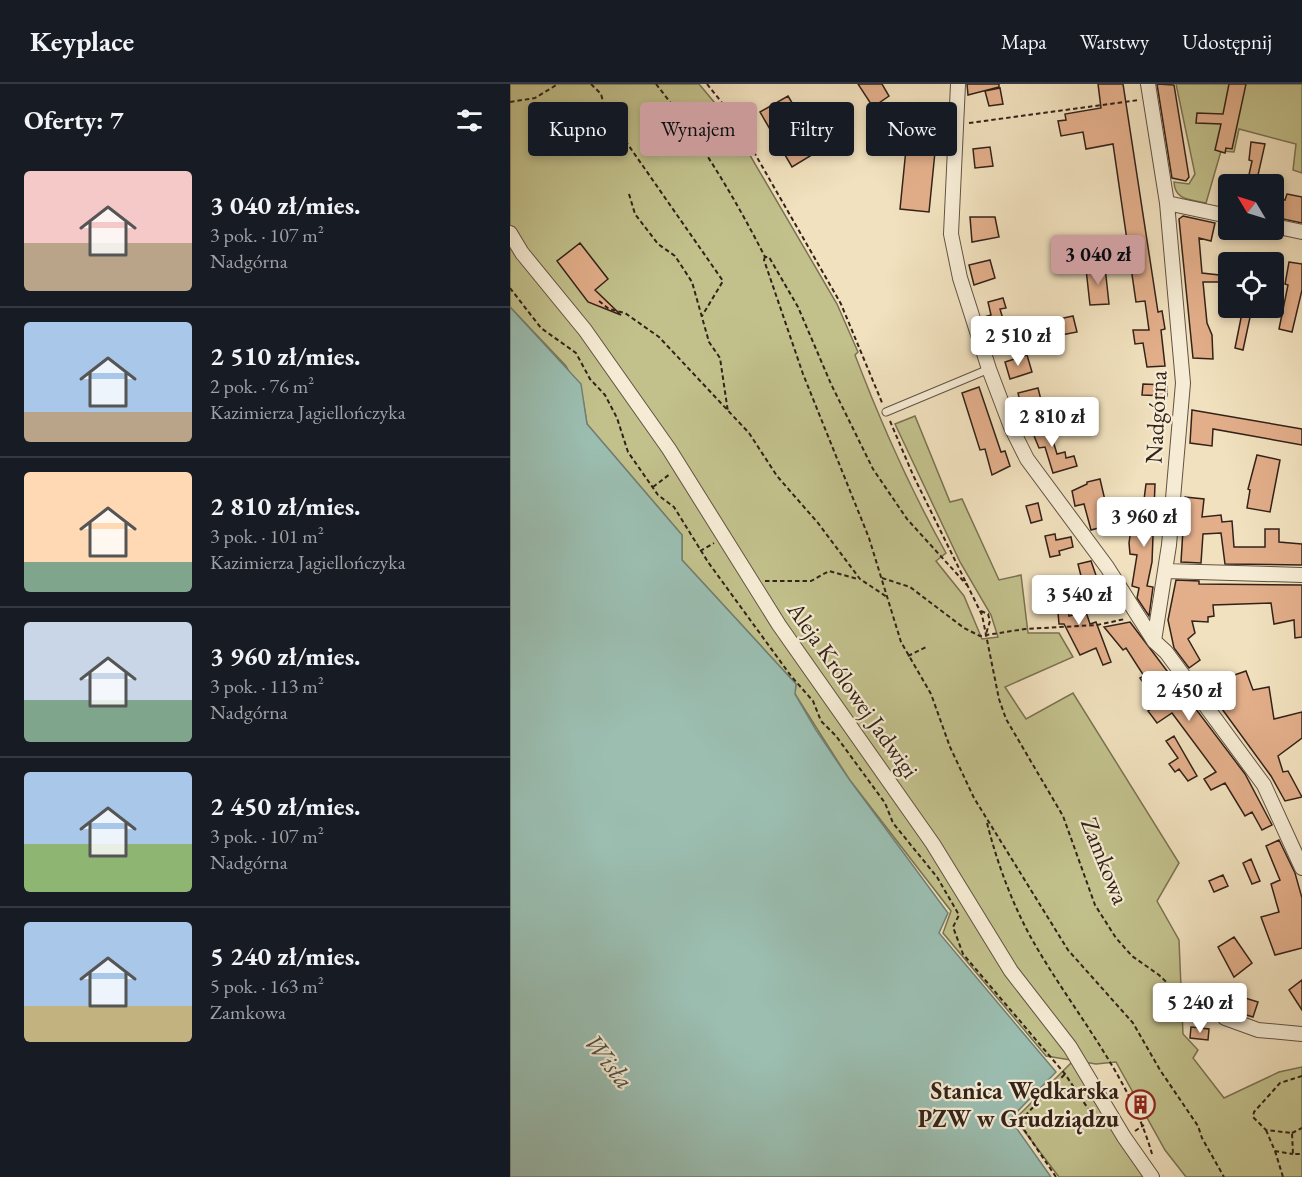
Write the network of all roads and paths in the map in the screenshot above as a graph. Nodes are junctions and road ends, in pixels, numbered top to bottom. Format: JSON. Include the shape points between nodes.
{"nodes":[{"id":1,"x":558,"y":84,"type":"edge"},
{"id":2,"x":591,"y":84,"type":"edge"},
{"id":3,"x":656,"y":84,"type":"edge"},
{"id":4,"x":707,"y":84,"type":"edge"},
{"id":5,"x":958,"y":84,"type":"edge"},
{"id":6,"x":1148,"y":84,"type":"edge"},
{"id":7,"x":1150,"y":99,"type":"junction"},
{"id":8,"x":510,"y":102,"type":"edge"},
{"id":9,"x":968,"y":123,"type":"dead end"},
{"id":10,"x":629,"y":194,"type":"dead end"},
{"id":11,"x":1167,"y":203,"type":"junction"},
{"id":12,"x":1218,"y":214,"type":"edge"},
{"id":13,"x":1284,"y":228,"type":"edge"},
{"id":14,"x":1302,"y":232,"type":"edge"},
{"id":15,"x":510,"y":233,"type":"edge"},
{"id":16,"x":765,"y":256,"type":"junction"},
{"id":17,"x":510,"y":288,"type":"edge"},
{"id":18,"x":599,"y":302,"type":"dead end"},
{"id":19,"x":702,"y":316,"type":"junction"},
{"id":20,"x":989,"y":369,"type":"junction"},
{"id":21,"x":728,"y":411,"type":"junction"},
{"id":22,"x":886,"y":412,"type":"junction"},
{"id":23,"x":680,"y":467,"type":"junction"},
{"id":24,"x":653,"y":487,"type":"junction"},
{"id":25,"x":724,"y":538,"type":"junction"},
{"id":26,"x":700,"y":551,"type":"junction"},
{"id":27,"x":1166,"y":571,"type":"junction"},
{"id":28,"x":1302,"y":575,"type":"edge"},
{"id":29,"x":881,"y":578,"type":"junction"},
{"id":30,"x":860,"y":579,"type":"junction"},
{"id":31,"x":751,"y":581,"type":"junction"},
{"id":32,"x":968,"y":586,"type":"junction"},
{"id":33,"x":886,"y":597,"type":"junction"},
{"id":34,"x":980,"y":611,"type":"junction"},
{"id":35,"x":1128,"y":618,"type":"dead end"},
{"id":36,"x":986,"y":634,"type":"junction"},
{"id":37,"x":1152,"y":642,"type":"junction"},
{"id":38,"x":926,"y":647,"type":"dead end"},
{"id":39,"x":908,"y":656,"type":"junction"},
{"id":40,"x":986,"y":820,"type":"junction"},
{"id":41,"x":1299,"y":853,"type":"edge"},
{"id":42,"x":1302,"y":868,"type":"edge"},
{"id":43,"x":1225,"y":1018,"type":"joint"},
{"id":44,"x":1302,"y":1034,"type":"edge"},
{"id":45,"x":1065,"y":1074,"type":"junction"},
{"id":46,"x":1302,"y":1076,"type":"edge"},
{"id":47,"x":1143,"y":1125,"type":"junction"},
{"id":48,"x":1104,"y":1127,"type":"dead end"},
{"id":49,"x":1302,"y":1128,"type":"edge"},
{"id":50,"x":1136,"y":1130,"type":"dead end"},
{"id":51,"x":1266,"y":1130,"type":"junction"},
{"id":52,"x":1292,"y":1133,"type":"junction"},
{"id":53,"x":1275,"y":1151,"type":"junction"},
{"id":54,"x":1293,"y":1154,"type":"junction"},
{"id":55,"x":1302,"y":1154,"type":"edge"},
{"id":56,"x":1152,"y":1156,"type":"dead end"},
{"id":57,"x":1056,"y":1177,"type":"edge"},
{"id":58,"x":1152,"y":1177,"type":"edge"},
{"id":59,"x":1224,"y":1177,"type":"edge"},
{"id":60,"x":1283,"y":1177,"type":"edge"}],
"edges":[{"from":1,"to":8,"type":"path","via":[[535,98]]},
{"from":2,"to":19,"type":"path","via":[[601,94],[606,113],[723,281]]},
{"from":3,"to":16,"type":"path","via":[[725,185]]},
{"from":4,"to":22,"type":"path","via":[[735,119],[841,304]]},
{"from":5,"to":20,"type":"street","via":[[951,234],[960,278]]},
{"from":6,"to":7,"type":"street","name":"Nadgórna"},
{"from":7,"to":9,"type":"path"},
{"from":7,"to":11,"type":"street","name":"Nadgórna"},
{"from":10,"to":19,"type":"path","via":[[641,223],[658,244],[675,256],[692,282]]},
{"from":11,"to":12,"type":"street"},
{"from":11,"to":27,"type":"street","name":"Nadgórna","via":[[1183,383]]},
{"from":13,"to":14,"type":"street"},
{"from":15,"to":23,"type":"street","name":"Aleja Królowej Jadwigi","via":[[585,330]]},
{"from":16,"to":29,"type":"path","via":[[803,374],[869,538]]},
{"from":16,"to":32,"type":"path","via":[[798,307],[854,433],[889,495]]},
{"from":17,"to":24,"type":"path","via":[[541,328],[576,353],[605,395],[628,452]]},
{"from":18,"to":21,"type":"path","via":[[625,313],[659,337]]},
{"from":19,"to":21,"type":"path","via":[[709,342],[720,358]]},
{"from":20,"to":22,"type":"lane"},
{"from":20,"to":37,"type":"street","via":[[1027,459],[1107,567]]},
{"from":21,"to":30,"type":"path"},
{"from":22,"to":32,"type":"path"},
{"from":23,"to":24,"type":"path"},
{"from":23,"to":25,"type":"street","name":"Aleja Królowej Jadwigi"},
{"from":24,"to":26,"type":"path","via":[[674,507]]},
{"from":25,"to":26,"type":"path"},
{"from":25,"to":31,"type":"street","name":"Aleja Królowej Jadwigi"},
{"from":26,"to":45,"type":"path","via":[[813,701],[821,721],[837,736],[885,803],[893,823],[936,877],[959,915],[953,927],[963,954]]},
{"from":27,"to":28,"type":"street"},
{"from":27,"to":37,"type":"street","name":"Nadgórna"},
{"from":29,"to":33,"type":"path"},
{"from":29,"to":36,"type":"path","via":[[910,587],[964,628],[980,636]]},
{"from":30,"to":31,"type":"path","via":[[829,571],[811,581]]},
{"from":30,"to":33,"type":"path"},
{"from":31,"to":58,"type":"street","name":"Aleja Królowej Jadwigi","via":[[933,844],[1011,971],[1070,1047]]},
{"from":32,"to":34,"type":"path"},
{"from":33,"to":39,"type":"path"},
{"from":34,"to":36,"type":"path"},
{"from":34,"to":36,"type":"path","via":[[986,611],[990,621]]},
{"from":35,"to":36,"type":"path","via":[[1097,625]]},
{"from":36,"to":43,"type":"path","name":"Zamkowa","via":[[1006,719],[1063,816],[1095,905],[1132,956],[1184,999]]},
{"from":37,"to":41,"type":"street","via":[[1166,652],[1230,746],[1271,786]]},
{"from":38,"to":39,"type":"path"},
{"from":39,"to":40,"type":"path","via":[[931,694],[950,747]]},
{"from":40,"to":47,"type":"path","via":[[999,870],[1030,936]]},
{"from":40,"to":59,"type":"path","via":[[1068,950],[1133,1023],[1198,1126]]},
{"from":41,"to":42,"type":"street"},
{"from":43,"to":44,"type":"street","via":[[1258,1030]]},
{"from":45,"to":48,"type":"path"},
{"from":45,"to":57,"type":"path","via":[[1019,1122]]},
{"from":46,"to":51,"type":"path","via":[[1280,1083],[1254,1112],[1253,1117]]},
{"from":47,"to":50,"type":"path"},
{"from":47,"to":56,"type":"path"},
{"from":49,"to":52,"type":"path"},
{"from":51,"to":52,"type":"path"},
{"from":51,"to":53,"type":"path"},
{"from":52,"to":54,"type":"path"},
{"from":53,"to":54,"type":"path"},
{"from":53,"to":60,"type":"path"},
{"from":54,"to":55,"type":"path"}]}
